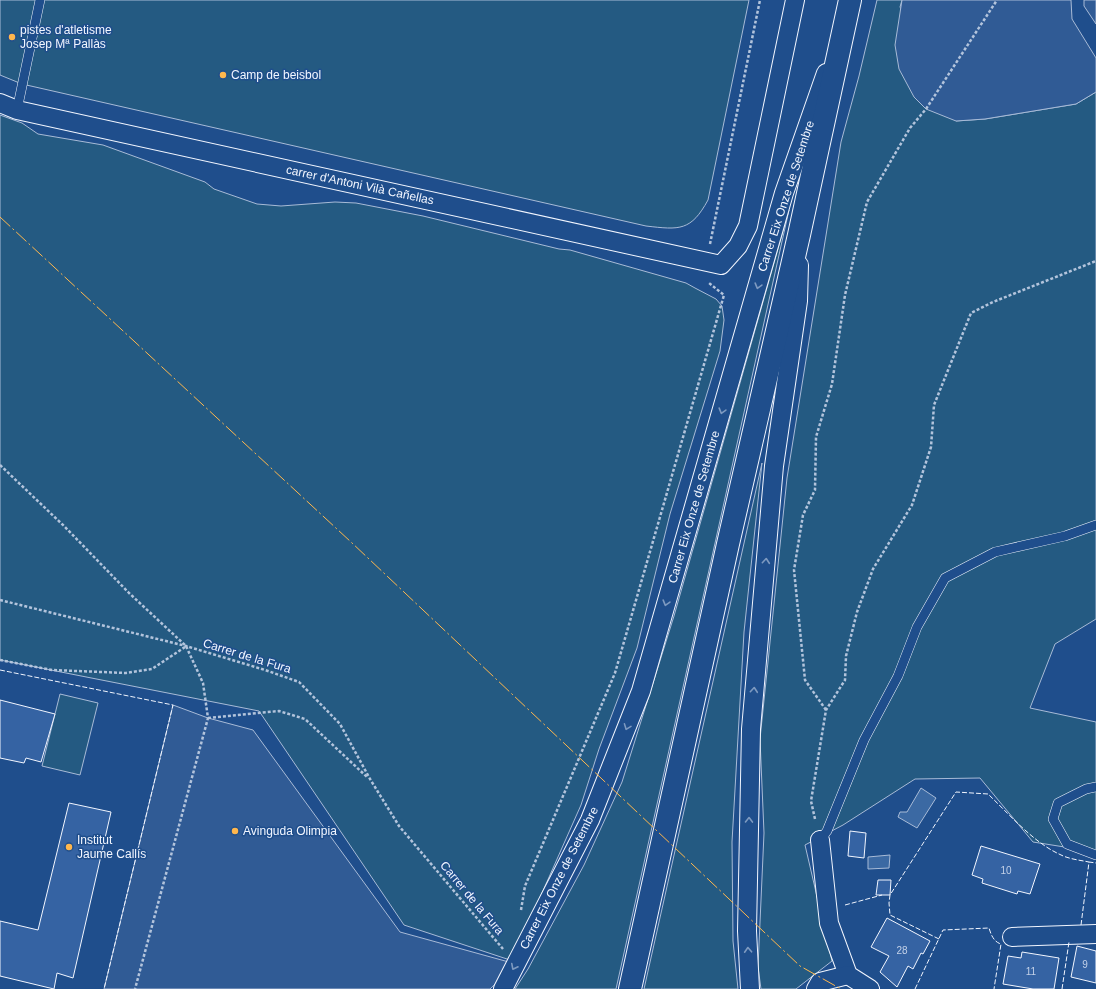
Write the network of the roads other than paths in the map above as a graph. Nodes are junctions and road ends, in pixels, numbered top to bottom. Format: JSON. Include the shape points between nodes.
{"nodes":[{"id":1,"x":40,"y":0,"type":"edge"},
{"id":2,"x":795,"y":0,"type":"edge"},
{"id":3,"x":849,"y":5,"type":"edge"},
{"id":4,"x":0,"y":103,"type":"edge"},
{"id":5,"x":17,"y":110,"type":"junction"},
{"id":6,"x":800,"y":235,"type":"junction"},
{"id":7,"x":1096,"y":526,"type":"edge"},
{"id":8,"x":1096,"y":787,"type":"edge"},
{"id":9,"x":820,"y":840,"type":"joint"},
{"id":10,"x":1096,"y":854,"type":"edge"},
{"id":11,"x":1096,"y":934,"type":"edge"},
{"id":12,"x":1012,"y":937,"type":"dead end"},
{"id":13,"x":848,"y":975,"type":"junction"},
{"id":14,"x":502,"y":989,"type":"edge"},
{"id":15,"x":630,"y":989,"type":"edge"},
{"id":16,"x":750,"y":989,"type":"edge"},
{"id":17,"x":816,"y":989,"type":"edge"},
{"id":18,"x":870,"y":989,"type":"edge"}],
"edges":[{"from":1,"to":5,"type":"lane"},
{"from":2,"to":5,"type":"street","name":"carrer d'Antoni Vilà Cañellas","via":[[748,226],[738,246],[714,264]]},
{"from":3,"to":6,"type":"street","name":"Carrer Eix Onze de Setembre"},
{"from":3,"to":14,"type":"street","name":"Carrer Eix Onze de Setembre","one_way":true,"via":[[784,193],[641,691],[590,820]]},
{"from":4,"to":5,"type":"street","name":"carrer d'Antoni Vilà Cañellas"},
{"from":6,"to":15,"type":"street","name":"Carrer Eix Onze de Setembre","via":[[728,544]]},
{"from":16,"to":6,"type":"street","name":"Carrer Eix Onze de Setembre","one_way":true,"via":[[747,931],[751,729],[774,466],[798,301]]},
{"from":7,"to":9,"type":"lane","via":[[995,552],[945,578],[917,627],[898,676],[864,740],[827,831]]},
{"from":8,"to":10,"type":"lane","via":[[1086,789],[1058,803],[1053,819],[1067,844]]},
{"from":9,"to":13,"type":"street","via":[[830,923]]},
{"from":11,"to":12,"type":"street"},
{"from":13,"to":17,"type":"street","via":[[820,982]]},
{"from":13,"to":18,"type":"street"}]}
